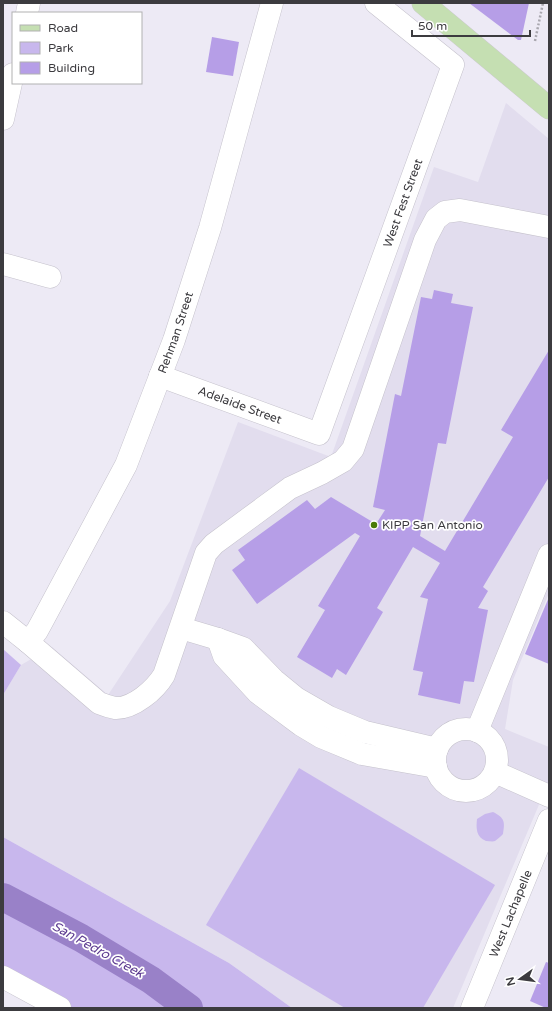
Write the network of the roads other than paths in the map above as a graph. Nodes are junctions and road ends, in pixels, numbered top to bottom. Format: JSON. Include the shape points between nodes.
{"nodes":[{"id":1,"x":272,"y":3,"type":"edge"},
{"id":2,"x":376,"y":3,"type":"edge"},
{"id":3,"x":423,"y":3,"type":"edge"},
{"id":4,"x":12,"y":78,"type":"edge"},
{"id":5,"x":549,"y":108,"type":"edge"},
{"id":6,"x":3,"y":119,"type":"edge"},
{"id":7,"x":549,"y":227,"type":"edge"},
{"id":8,"x":3,"y":264,"type":"edge"},
{"id":9,"x":50,"y":277,"type":"dead end"},
{"id":10,"x":160,"y":376,"type":"junction"},
{"id":11,"x":319,"y":434,"type":"joint"},
{"id":12,"x":549,"y":555,"type":"edge"},
{"id":13,"x":3,"y":622,"type":"edge"},
{"id":14,"x":181,"y":628,"type":"junction"},
{"id":15,"x":28,"y":642,"type":"junction"},
{"id":16,"x":477,"y":731,"type":"junction"},
{"id":17,"x":437,"y":758,"type":"junction"},
{"id":18,"x":495,"y":772,"type":"junction"},
{"id":19,"x":549,"y":796,"type":"edge"},
{"id":20,"x":549,"y":820,"type":"edge"},
{"id":21,"x":3,"y":977,"type":"edge"},
{"id":22,"x":60,"y":1008,"type":"edge"},
{"id":23,"x":472,"y":1008,"type":"edge"}],
"edges":[{"from":1,"to":10,"type":"street","name":"Rehman Street","via":[[210,228]]},
{"from":2,"to":11,"type":"street","name":"West Fest Street","via":[[453,65]]},
{"from":3,"to":5,"type":"main road"},
{"from":4,"to":6,"type":"street"},
{"from":7,"to":14,"type":"street","via":[[460,210],[445,212],[436,219],[425,240],[353,449],[343,461],[290,488],[214,544],[206,553]]},
{"from":8,"to":9,"type":"street"},
{"from":10,"to":11,"type":"street","name":"Adelaide Street"},
{"from":10,"to":15,"type":"street","name":"Rehman Street","via":[[126,466],[37,631]]},
{"from":12,"to":16,"type":"street"},
{"from":13,"to":15,"type":"street"},
{"from":14,"to":15,"type":"street","via":[[160,683],[127,707],[114,708],[100,703]]},
{"from":14,"to":17,"type":"street","via":[[243,648],[274,680],[296,698],[329,718]]},
{"from":16,"to":17,"type":"street","via":[[461,729],[447,736],[441,742]]},
{"from":16,"to":18,"type":"street","via":[[484,734],[495,747]]},
{"from":17,"to":18,"type":"street","via":[[440,776],[452,787],[460,790],[477,789],[488,782]]},
{"from":18,"to":19,"type":"street"},
{"from":20,"to":23,"type":"street","name":"West Lachapelle"},
{"from":21,"to":22,"type":"street"}]}
